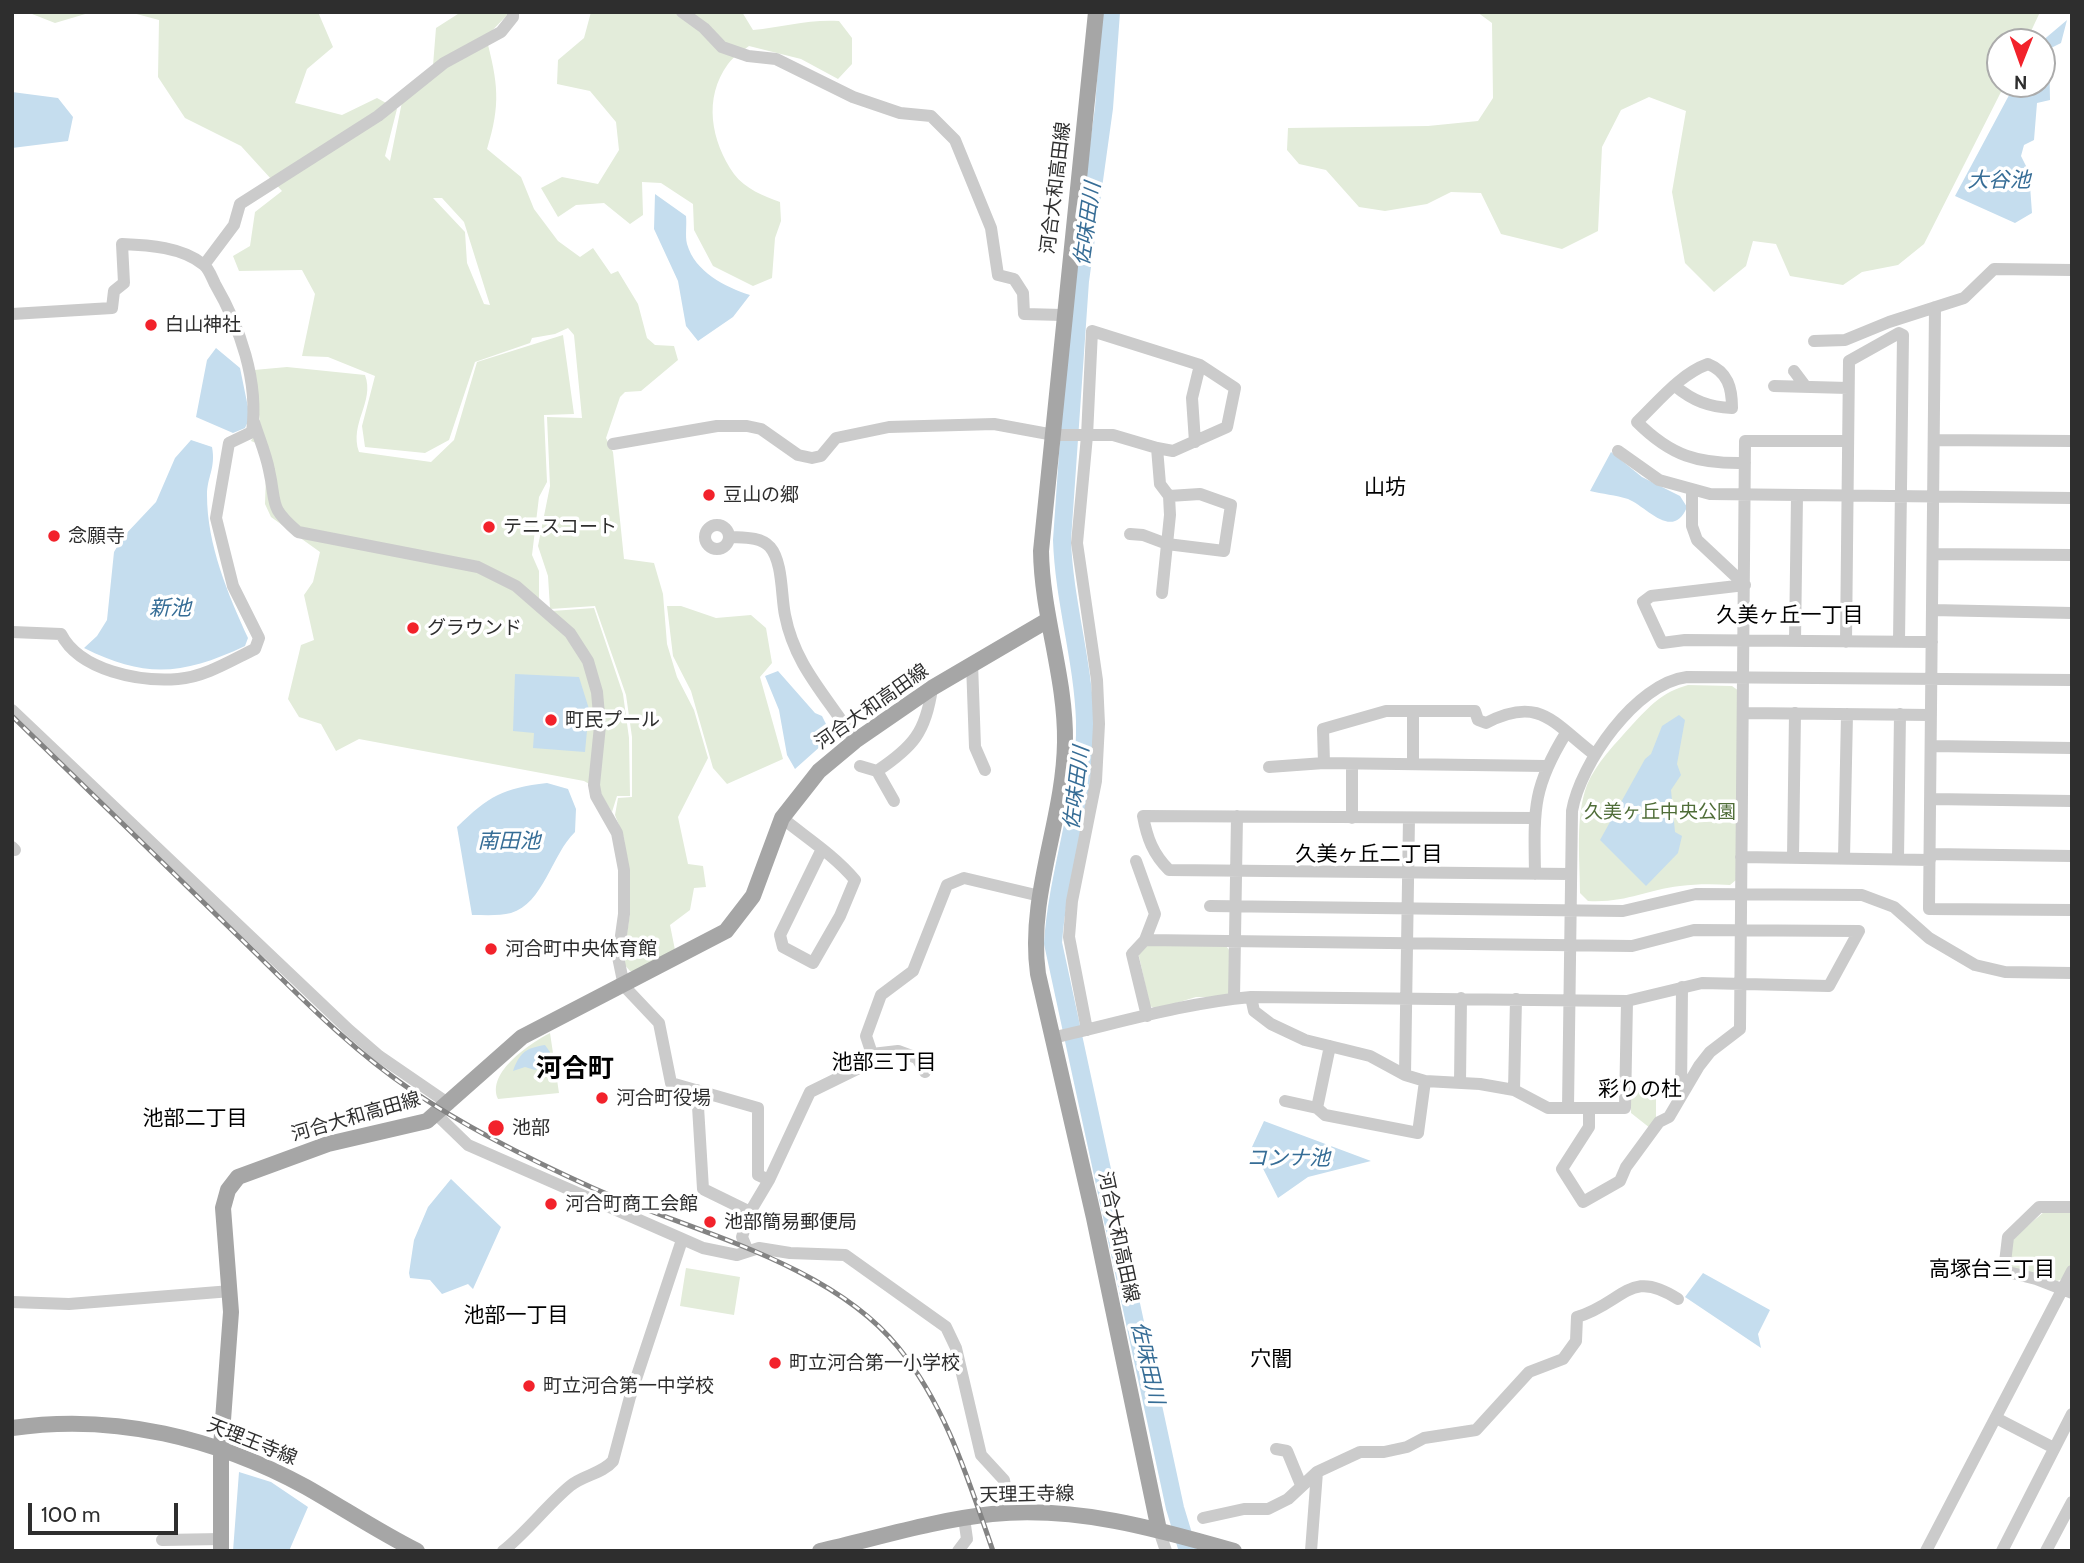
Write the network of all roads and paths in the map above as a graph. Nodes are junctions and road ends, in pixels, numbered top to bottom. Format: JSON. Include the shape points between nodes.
{"nodes":[{"id":1,"x":513,"y":12,"type":"edge"},
{"id":2,"x":682,"y":12,"type":"edge"},
{"id":3,"x":1096,"y":12,"type":"edge"},
{"id":4,"x":204,"y":265,"type":"junction"},
{"id":5,"x":2072,"y":270,"type":"edge"},
{"id":6,"x":1935,"y":307,"type":"junction"},
{"id":7,"x":12,"y":314,"type":"edge"},
{"id":8,"x":1063,"y":315,"type":"junction"},
{"id":9,"x":1814,"y":341,"type":"dead end"},
{"id":10,"x":1200,"y":365,"type":"junction"},
{"id":11,"x":1794,"y":371,"type":"dead end"},
{"id":12,"x":1675,"y":386,"type":"junction"},
{"id":13,"x":1774,"y":386,"type":"dead end"},
{"id":14,"x":1806,"y":387,"type":"junction"},
{"id":15,"x":1848,"y":388,"type":"junction"},
{"id":16,"x":254,"y":422,"type":"junction"},
{"id":17,"x":1054,"y":435,"type":"junction"},
{"id":18,"x":1087,"y":436,"type":"junction"},
{"id":19,"x":1934,"y":440,"type":"junction"},
{"id":20,"x":1847,"y":441,"type":"junction"},
{"id":21,"x":2072,"y":441,"type":"edge"},
{"id":22,"x":1195,"y":442,"type":"junction"},
{"id":23,"x":613,"y":444,"type":"dead end"},
{"id":24,"x":1157,"y":448,"type":"junction"},
{"id":25,"x":1618,"y":451,"type":"dead end"},
{"id":26,"x":1745,"y":463,"type":"junction"},
{"id":27,"x":1692,"y":491,"type":"junction"},
{"id":28,"x":1746,"y":495,"type":"junction"},
{"id":29,"x":1169,"y":496,"type":"junction"},
{"id":30,"x":1797,"y":496,"type":"junction"},
{"id":31,"x":1847,"y":496,"type":"junction"},
{"id":32,"x":1902,"y":496,"type":"junction"},
{"id":33,"x":1933,"y":496,"type":"junction"},
{"id":34,"x":2072,"y":498,"type":"edge"},
{"id":35,"x":1130,"y":534,"type":"dead end"},
{"id":36,"x":729,"y":537,"type":"dead end"},
{"id":37,"x":1167,"y":544,"type":"junction"},
{"id":38,"x":1933,"y":554,"type":"junction"},
{"id":39,"x":2072,"y":555,"type":"edge"},
{"id":40,"x":1745,"y":585,"type":"junction"},
{"id":41,"x":1162,"y":593,"type":"dead end"},
{"id":42,"x":1932,"y":610,"type":"junction"},
{"id":43,"x":2072,"y":613,"type":"edge"},
{"id":44,"x":1048,"y":620,"type":"junction"},
{"id":45,"x":12,"y":632,"type":"edge"},
{"id":46,"x":1745,"y":640,"type":"junction"},
{"id":47,"x":1795,"y":640,"type":"junction"},
{"id":48,"x":1846,"y":642,"type":"junction"},
{"id":49,"x":1899,"y":642,"type":"junction"},
{"id":50,"x":1932,"y":642,"type":"junction"},
{"id":51,"x":972,"y":663,"type":"junction"},
{"id":52,"x":1744,"y":676,"type":"junction"},
{"id":53,"x":1931,"y":679,"type":"junction"},
{"id":54,"x":2072,"y":680,"type":"edge"},
{"id":55,"x":933,"y":688,"type":"junction"},
{"id":56,"x":12,"y":710,"type":"edge"},
{"id":57,"x":1413,"y":710,"type":"junction"},
{"id":58,"x":1744,"y":713,"type":"junction"},
{"id":59,"x":1795,"y":713,"type":"junction"},
{"id":60,"x":1847,"y":714,"type":"junction"},
{"id":61,"x":1900,"y":714,"type":"junction"},
{"id":62,"x":1931,"y":715,"type":"junction"},
{"id":63,"x":1566,"y":733,"type":"junction"},
{"id":64,"x":855,"y":741,"type":"junction"},
{"id":65,"x":1931,"y":746,"type":"junction"},
{"id":66,"x":2072,"y":748,"type":"edge"},
{"id":67,"x":1595,"y":755,"type":"junction"},
{"id":68,"x":1324,"y":763,"type":"junction"},
{"id":69,"x":1352,"y":764,"type":"junction"},
{"id":70,"x":1413,"y":764,"type":"junction"},
{"id":71,"x":860,"y":766,"type":"dead end"},
{"id":72,"x":1269,"y":766,"type":"dead end"},
{"id":73,"x":1546,"y":766,"type":"junction"},
{"id":74,"x":985,"y":770,"type":"dead end"},
{"id":75,"x":877,"y":771,"type":"junction"},
{"id":76,"x":1931,"y":799,"type":"junction"},
{"id":77,"x":2072,"y":801,"type":"edge"},
{"id":78,"x":894,"y":802,"type":"dead end"},
{"id":79,"x":1237,"y":816,"type":"junction"},
{"id":80,"x":782,"y":818,"type":"junction"},
{"id":81,"x":1352,"y":818,"type":"junction"},
{"id":82,"x":1409,"y":818,"type":"junction"},
{"id":83,"x":1534,"y":818,"type":"junction"},
{"id":84,"x":822,"y":849,"type":"junction"},
{"id":85,"x":2072,"y":856,"type":"edge"},
{"id":86,"x":1741,"y":857,"type":"junction"},
{"id":87,"x":1793,"y":857,"type":"junction"},
{"id":88,"x":1930,"y":857,"type":"junction"},
{"id":89,"x":1844,"y":858,"type":"junction"},
{"id":90,"x":1898,"y":859,"type":"junction"},
{"id":91,"x":1136,"y":861,"type":"dead end"},
{"id":92,"x":1236,"y":871,"type":"junction"},
{"id":93,"x":1408,"y":872,"type":"junction"},
{"id":94,"x":1535,"y":874,"type":"junction"},
{"id":95,"x":1571,"y":874,"type":"junction"},
{"id":96,"x":1741,"y":894,"type":"junction"},
{"id":97,"x":1040,"y":896,"type":"junction"},
{"id":98,"x":1210,"y":906,"type":"dead end"},
{"id":99,"x":1236,"y":906,"type":"junction"},
{"id":100,"x":1408,"y":908,"type":"junction"},
{"id":101,"x":2072,"y":910,"type":"edge"},
{"id":102,"x":1570,"y":911,"type":"junction"},
{"id":103,"x":1741,"y":930,"type":"junction"},
{"id":104,"x":1145,"y":940,"type":"junction"},
{"id":105,"x":1235,"y":942,"type":"junction"},
{"id":106,"x":1408,"y":944,"type":"junction"},
{"id":107,"x":1570,"y":946,"type":"junction"},
{"id":108,"x":2072,"y":973,"type":"edge"},
{"id":109,"x":1741,"y":984,"type":"junction"},
{"id":110,"x":624,"y":986,"type":"junction"},
{"id":111,"x":1682,"y":987,"type":"junction"},
{"id":112,"x":1251,"y":997,"type":"junction"},
{"id":113,"x":1407,"y":998,"type":"junction"},
{"id":114,"x":1461,"y":998,"type":"junction"},
{"id":115,"x":1234,"y":999,"type":"junction"},
{"id":116,"x":1516,"y":999,"type":"junction"},
{"id":117,"x":1570,"y":1000,"type":"junction"},
{"id":118,"x":1627,"y":1001,"type":"junction"},
{"id":119,"x":1147,"y":1016,"type":"junction"},
{"id":120,"x":1087,"y":1030,"type":"junction"},
{"id":121,"x":1052,"y":1038,"type":"junction"},
{"id":122,"x":1330,"y":1046,"type":"junction"},
{"id":123,"x":872,"y":1054,"type":"junction"},
{"id":124,"x":925,"y":1072,"type":"dead end"},
{"id":125,"x":1405,"y":1075,"type":"junction"},
{"id":126,"x":1425,"y":1081,"type":"junction"},
{"id":127,"x":1460,"y":1083,"type":"junction"},
{"id":128,"x":696,"y":1090,"type":"junction"},
{"id":129,"x":1514,"y":1090,"type":"junction"},
{"id":130,"x":1681,"y":1097,"type":"junction"},
{"id":131,"x":1285,"y":1101,"type":"dead end"},
{"id":132,"x":1317,"y":1108,"type":"junction"},
{"id":133,"x":1568,"y":1108,"type":"junction"},
{"id":134,"x":1589,"y":1108,"type":"junction"},
{"id":135,"x":443,"y":1109,"type":"junction"},
{"id":136,"x":769,"y":1180,"type":"junction"},
{"id":137,"x":2072,"y":1207,"type":"edge"},
{"id":138,"x":750,"y":1212,"type":"junction"},
{"id":139,"x":682,"y":1240,"type":"junction"},
{"id":140,"x":747,"y":1249,"type":"junction"},
{"id":141,"x":2072,"y":1271,"type":"edge"},
{"id":142,"x":231,"y":1291,"type":"junction"},
{"id":143,"x":2067,"y":1291,"type":"edge"},
{"id":144,"x":1678,"y":1299,"type":"dead end"},
{"id":145,"x":12,"y":1302,"type":"edge"},
{"id":146,"x":1996,"y":1418,"type":"junction"},
{"id":147,"x":2071,"y":1419,"type":"edge"},
{"id":148,"x":12,"y":1428,"type":"edge"},
{"id":149,"x":221,"y":1447,"type":"junction"},
{"id":150,"x":2054,"y":1448,"type":"junction"},
{"id":151,"x":1276,"y":1449,"type":"dead end"},
{"id":152,"x":1317,"y":1472,"type":"junction"},
{"id":153,"x":1301,"y":1485,"type":"junction"},
{"id":154,"x":2072,"y":1502,"type":"edge"},
{"id":155,"x":1010,"y":1513,"type":"junction"},
{"id":156,"x":964,"y":1518,"type":"junction"},
{"id":157,"x":1203,"y":1518,"type":"dead end"},
{"id":158,"x":1164,"y":1531,"type":"junction"},
{"id":159,"x":162,"y":1540,"type":"dead end"},
{"id":160,"x":222,"y":1545,"type":"edge"},
{"id":161,"x":1228,"y":1550,"type":"edge"},
{"id":162,"x":417,"y":1551,"type":"edge"},
{"id":163,"x":503,"y":1551,"type":"edge"},
{"id":164,"x":820,"y":1551,"type":"edge"},
{"id":165,"x":958,"y":1551,"type":"edge"},
{"id":166,"x":1166,"y":1551,"type":"edge"},
{"id":167,"x":1311,"y":1551,"type":"edge"},
{"id":168,"x":1926,"y":1551,"type":"edge"},
{"id":169,"x":2002,"y":1551,"type":"edge"},
{"id":170,"x":2046,"y":1551,"type":"edge"}],
"edges":[{"from":1,"to":4,"type":"street","via":[[501,32],[444,63],[379,116],[240,204],[234,225]]},
{"from":2,"to":8,"type":"street","via":[[722,47],[776,59],[853,97],[900,113],[932,116],[955,139],[991,228],[998,275],[1014,279],[1023,293],[1024,314]]},
{"from":3,"to":8,"type":"main road","name":"河合大和高田線"},
{"from":4,"to":7,"type":"street","via":[[153,244],[122,244],[124,283],[114,290],[110,310]]},
{"from":4,"to":16,"type":"street","via":[[240,337],[252,383]]},
{"from":5,"to":6,"type":"street","via":[[1994,269],[1964,298]]},
{"from":6,"to":9,"type":"street","via":[[1845,340]]},
{"from":6,"to":19,"type":"street"},
{"from":8,"to":17,"type":"main road","name":"河合大和高田線"},
{"from":10,"to":18,"type":"street","via":[[1091,331]]},
{"from":10,"to":22,"type":"street","via":[[1192,398]]},
{"from":10,"to":22,"type":"street","via":[[1236,388],[1227,427]]},
{"from":11,"to":14,"type":"street"},
{"from":12,"to":12,"type":"street","via":[[1692,400],[1732,408],[1732,389],[1720,369],[1708,364]]},
{"from":12,"to":26,"type":"street","via":[[1637,422],[1678,454],[1717,463]]},
{"from":13,"to":14,"type":"street"},
{"from":14,"to":15,"type":"street"},
{"from":15,"to":20,"type":"street"},
{"from":15,"to":32,"type":"street","via":[[1849,361],[1899,333],[1903,335]]},
{"from":16,"to":45,"type":"street","via":[[252,432],[229,443],[216,518],[233,586],[258,638],[255,649],[201,674],[165,678],[124,675],[104,667],[68,648],[61,634]]},
{"from":16,"to":110,"type":"street","via":[[270,471],[272,501],[280,517],[298,532],[478,566],[516,586],[570,633],[588,661],[597,692],[600,726],[594,785],[617,833],[624,870],[618,957]]},
{"from":17,"to":18,"type":"street"},
{"from":17,"to":23,"type":"street","via":[[994,424],[889,427],[836,438],[821,456],[812,458],[747,426],[717,426]]},
{"from":17,"to":44,"type":"main road","name":"河合大和高田線","via":[[1041,551]]},
{"from":18,"to":24,"type":"street","via":[[1113,435]]},
{"from":18,"to":120,"type":"street","via":[[1077,543],[1099,724],[1096,781],[1069,937]]},
{"from":19,"to":21,"type":"street"},
{"from":19,"to":33,"type":"street"},
{"from":20,"to":26,"type":"street","via":[[1745,441]]},
{"from":20,"to":31,"type":"street"},
{"from":22,"to":24,"type":"street","via":[[1173,451]]},
{"from":24,"to":29,"type":"street","via":[[1160,484]]},
{"from":25,"to":27,"type":"street","via":[[1659,480]]},
{"from":26,"to":28,"type":"street"},
{"from":27,"to":28,"type":"street"},
{"from":27,"to":40,"type":"street","via":[[1692,526],[1697,540]]},
{"from":28,"to":30,"type":"street"},
{"from":28,"to":40,"type":"street"},
{"from":29,"to":37,"type":"street"},
{"from":29,"to":37,"type":"street","via":[[1200,494],[1231,505],[1224,551]]},
{"from":30,"to":31,"type":"street"},
{"from":30,"to":47,"type":"street"},
{"from":31,"to":32,"type":"street"},
{"from":31,"to":48,"type":"street"},
{"from":32,"to":33,"type":"street"},
{"from":32,"to":49,"type":"street"},
{"from":33,"to":34,"type":"street"},
{"from":33,"to":38,"type":"street"},
{"from":35,"to":37,"type":"street"},
{"from":36,"to":64,"type":"street","via":[[758,540],[770,547],[790,642],[805,672]]},
{"from":37,"to":41,"type":"street"},
{"from":38,"to":39,"type":"street"},
{"from":38,"to":42,"type":"street"},
{"from":40,"to":46,"type":"street"},
{"from":40,"to":46,"type":"street","via":[[1651,596],[1643,602],[1662,643]]},
{"from":42,"to":43,"type":"street"},
{"from":42,"to":50,"type":"street"},
{"from":44,"to":51,"type":"main road","name":"河合大和高田線"},
{"from":44,"to":97,"type":"main road","name":"河合大和高田線","via":[[1065,707],[1065,744]]},
{"from":46,"to":47,"type":"street"},
{"from":46,"to":52,"type":"street"},
{"from":47,"to":48,"type":"street"},
{"from":48,"to":49,"type":"street"},
{"from":49,"to":50,"type":"street"},
{"from":50,"to":53,"type":"street"},
{"from":51,"to":55,"type":"main road","name":"河合大和高田線"},
{"from":51,"to":74,"type":"street","via":[[975,747]]},
{"from":52,"to":53,"type":"street"},
{"from":52,"to":58,"type":"street"},
{"from":52,"to":67,"type":"street","via":[[1687,677],[1662,683],[1642,698]]},
{"from":53,"to":54,"type":"street"},
{"from":53,"to":62,"type":"street"},
{"from":55,"to":64,"type":"main road","name":"河合大和高田線"},
{"from":55,"to":75,"type":"street","via":[[919,735]]},
{"from":56,"to":135,"type":"street","via":[[349,1030]]},
{"from":57,"to":63,"type":"street","via":[[1475,711],[1478,720],[1486,723],[1509,711],[1542,712]]},
{"from":57,"to":68,"type":"street","via":[[1386,710],[1323,729]]},
{"from":57,"to":70,"type":"street"},
{"from":58,"to":59,"type":"street"},
{"from":58,"to":86,"type":"street"},
{"from":59,"to":60,"type":"street"},
{"from":59,"to":87,"type":"street"},
{"from":60,"to":61,"type":"street"},
{"from":60,"to":89,"type":"street"},
{"from":61,"to":62,"type":"street"},
{"from":61,"to":90,"type":"street"},
{"from":62,"to":65,"type":"street"},
{"from":63,"to":67,"type":"street"},
{"from":63,"to":73,"type":"street"},
{"from":64,"to":80,"type":"main road","name":"河合大和高田線","via":[[819,771]]},
{"from":65,"to":66,"type":"street"},
{"from":65,"to":76,"type":"street"},
{"from":67,"to":95,"type":"street","via":[[1575,793]]},
{"from":68,"to":69,"type":"street"},
{"from":68,"to":72,"type":"street"},
{"from":69,"to":70,"type":"street"},
{"from":69,"to":81,"type":"street"},
{"from":70,"to":73,"type":"street"},
{"from":71,"to":75,"type":"street"},
{"from":73,"to":83,"type":"street"},
{"from":75,"to":78,"type":"street"},
{"from":76,"to":77,"type":"street"},
{"from":76,"to":88,"type":"street"},
{"from":79,"to":81,"type":"street"},
{"from":79,"to":92,"type":"street"},
{"from":79,"to":92,"type":"street","via":[[1143,816],[1146,836],[1169,870]]},
{"from":80,"to":84,"type":"street"},
{"from":80,"to":110,"type":"main road","name":"河合大和高田線","via":[[753,896],[726,931]]},
{"from":81,"to":82,"type":"street"},
{"from":82,"to":83,"type":"street"},
{"from":82,"to":93,"type":"street"},
{"from":83,"to":94,"type":"street"},
{"from":84,"to":84,"type":"street","via":[[780,935],[783,947],[813,963],[855,880]]},
{"from":85,"to":88,"type":"street"},
{"from":86,"to":87,"type":"street"},
{"from":86,"to":96,"type":"street"},
{"from":87,"to":89,"type":"street"},
{"from":88,"to":90,"type":"street"},
{"from":88,"to":101,"type":"street","via":[[1929,909]]},
{"from":89,"to":90,"type":"street"},
{"from":91,"to":104,"type":"street","via":[[1155,914]]},
{"from":92,"to":93,"type":"street"},
{"from":92,"to":99,"type":"street"},
{"from":93,"to":94,"type":"street"},
{"from":93,"to":100,"type":"street"},
{"from":94,"to":95,"type":"street"},
{"from":95,"to":102,"type":"street"},
{"from":96,"to":102,"type":"street","via":[[1696,894],[1623,911]]},
{"from":96,"to":103,"type":"street"},
{"from":96,"to":108,"type":"street","via":[[1871,897],[1895,907],[1928,938],[1975,965],[2005,972]]},
{"from":97,"to":121,"type":"main road","name":"河合大和高田線","via":[[1035,949]]},
{"from":97,"to":123,"type":"street","via":[[964,878],[947,885],[913,971],[881,995],[866,1036]]},
{"from":98,"to":99,"type":"street"},
{"from":99,"to":100,"type":"street"},
{"from":99,"to":105,"type":"street"},
{"from":100,"to":102,"type":"street"},
{"from":100,"to":106,"type":"street"},
{"from":102,"to":107,"type":"street"},
{"from":103,"to":107,"type":"street","via":[[1694,930],[1632,946]]},
{"from":103,"to":109,"type":"street"},
{"from":103,"to":109,"type":"street","via":[[1859,931],[1829,986]]},
{"from":104,"to":105,"type":"street"},
{"from":104,"to":119,"type":"street","via":[[1132,954]]},
{"from":105,"to":106,"type":"street"},
{"from":105,"to":115,"type":"street"},
{"from":106,"to":107,"type":"street"},
{"from":106,"to":113,"type":"street"},
{"from":107,"to":117,"type":"street"},
{"from":109,"to":111,"type":"street"},
{"from":109,"to":130,"type":"street","via":[[1740,1029],[1710,1052]]},
{"from":110,"to":128,"type":"street","via":[[659,1023],[671,1083]]},
{"from":110,"to":135,"type":"main road","name":"河合大和高田線","via":[[522,1037]]},
{"from":111,"to":118,"type":"street"},
{"from":111,"to":130,"type":"street"},
{"from":112,"to":113,"type":"street"},
{"from":112,"to":115,"type":"street"},
{"from":112,"to":122,"type":"street","via":[[1254,1011],[1271,1024]]},
{"from":113,"to":114,"type":"street"},
{"from":113,"to":125,"type":"street"},
{"from":114,"to":116,"type":"street"},
{"from":114,"to":127,"type":"street"},
{"from":115,"to":119,"type":"street","via":[[1197,1002]]},
{"from":116,"to":117,"type":"street"},
{"from":116,"to":129,"type":"street"},
{"from":117,"to":118,"type":"street"},
{"from":117,"to":133,"type":"street"},
{"from":118,"to":134,"type":"street","via":[[1625,1108]]},
{"from":119,"to":120,"type":"street"},
{"from":120,"to":121,"type":"street"},
{"from":121,"to":158,"type":"main road","name":"河合大和高田線"},
{"from":122,"to":125,"type":"street","via":[[1377,1059]]},
{"from":122,"to":132,"type":"street"},
{"from":123,"to":124,"type":"street","via":[[898,1051],[917,1058]]},
{"from":123,"to":136,"type":"street","via":[[865,1065],[810,1093]]},
{"from":125,"to":126,"type":"street"},
{"from":126,"to":127,"type":"street"},
{"from":126,"to":132,"type":"street","via":[[1418,1133],[1325,1115]]},
{"from":127,"to":129,"type":"street"},
{"from":128,"to":136,"type":"street","via":[[758,1108],[758,1175]]},
{"from":128,"to":138,"type":"street","via":[[703,1189]]},
{"from":129,"to":133,"type":"street","via":[[1548,1108]]},
{"from":130,"to":134,"type":"street","via":[[1620,1181],[1583,1202],[1562,1169],[1589,1127]]},
{"from":131,"to":132,"type":"street"},
{"from":133,"to":134,"type":"street"},
{"from":135,"to":139,"type":"street","via":[[468,1145]]},
{"from":135,"to":142,"type":"main road","name":"河合大和高田線","via":[[417,1125],[328,1144],[238,1177],[223,1208]]},
{"from":136,"to":138,"type":"street"},
{"from":137,"to":143,"type":"street","via":[[2039,1207],[2008,1237],[2004,1250],[2004,1271]]},
{"from":138,"to":140,"type":"street","via":[[742,1237]]},
{"from":139,"to":140,"type":"street","via":[[737,1255]]},
{"from":139,"to":163,"type":"street","via":[[613,1461],[573,1484]]},
{"from":140,"to":155,"type":"street","via":[[845,1255],[946,1327],[956,1348],[981,1455],[1004,1480]]},
{"from":141,"to":143,"type":"street"},
{"from":142,"to":145,"type":"street","via":[[69,1304]]},
{"from":142,"to":149,"type":"main road","name":"河合大和高田線"},
{"from":143,"to":146,"type":"street"},
{"from":144,"to":152,"type":"street","via":[[1661,1288],[1635,1286],[1600,1310],[1577,1317],[1576,1341],[1563,1359],[1530,1372],[1476,1430],[1424,1438],[1384,1452],[1360,1452]]},
{"from":146,"to":150,"type":"street"},
{"from":146,"to":168,"type":"street"},
{"from":147,"to":150,"type":"street"},
{"from":148,"to":149,"type":"main road","name":"天理王寺線","via":[[60,1423],[133,1427]]},
{"from":149,"to":160,"type":"main road","name":"河合大和高田線"},
{"from":149,"to":162,"type":"main road","name":"天理王寺線","via":[[307,1488]]},
{"from":150,"to":169,"type":"street"},
{"from":151,"to":153,"type":"street","via":[[1287,1451]]},
{"from":152,"to":153,"type":"street"},
{"from":152,"to":167,"type":"street"},
{"from":153,"to":157,"type":"street","via":[[1288,1499],[1268,1508]]},
{"from":154,"to":170,"type":"street"},
{"from":155,"to":156,"type":"main road","name":"天理王寺線"},
{"from":155,"to":158,"type":"main road","name":"天理王寺線","via":[[1097,1517]]},
{"from":156,"to":164,"type":"main road","name":"天理王寺線"},
{"from":156,"to":165,"type":"street","via":[[967,1539]]},
{"from":158,"to":161,"type":"main road","name":"天理王寺線"},
{"from":158,"to":166,"type":"street"},
{"from":159,"to":160,"type":"street"}]}
